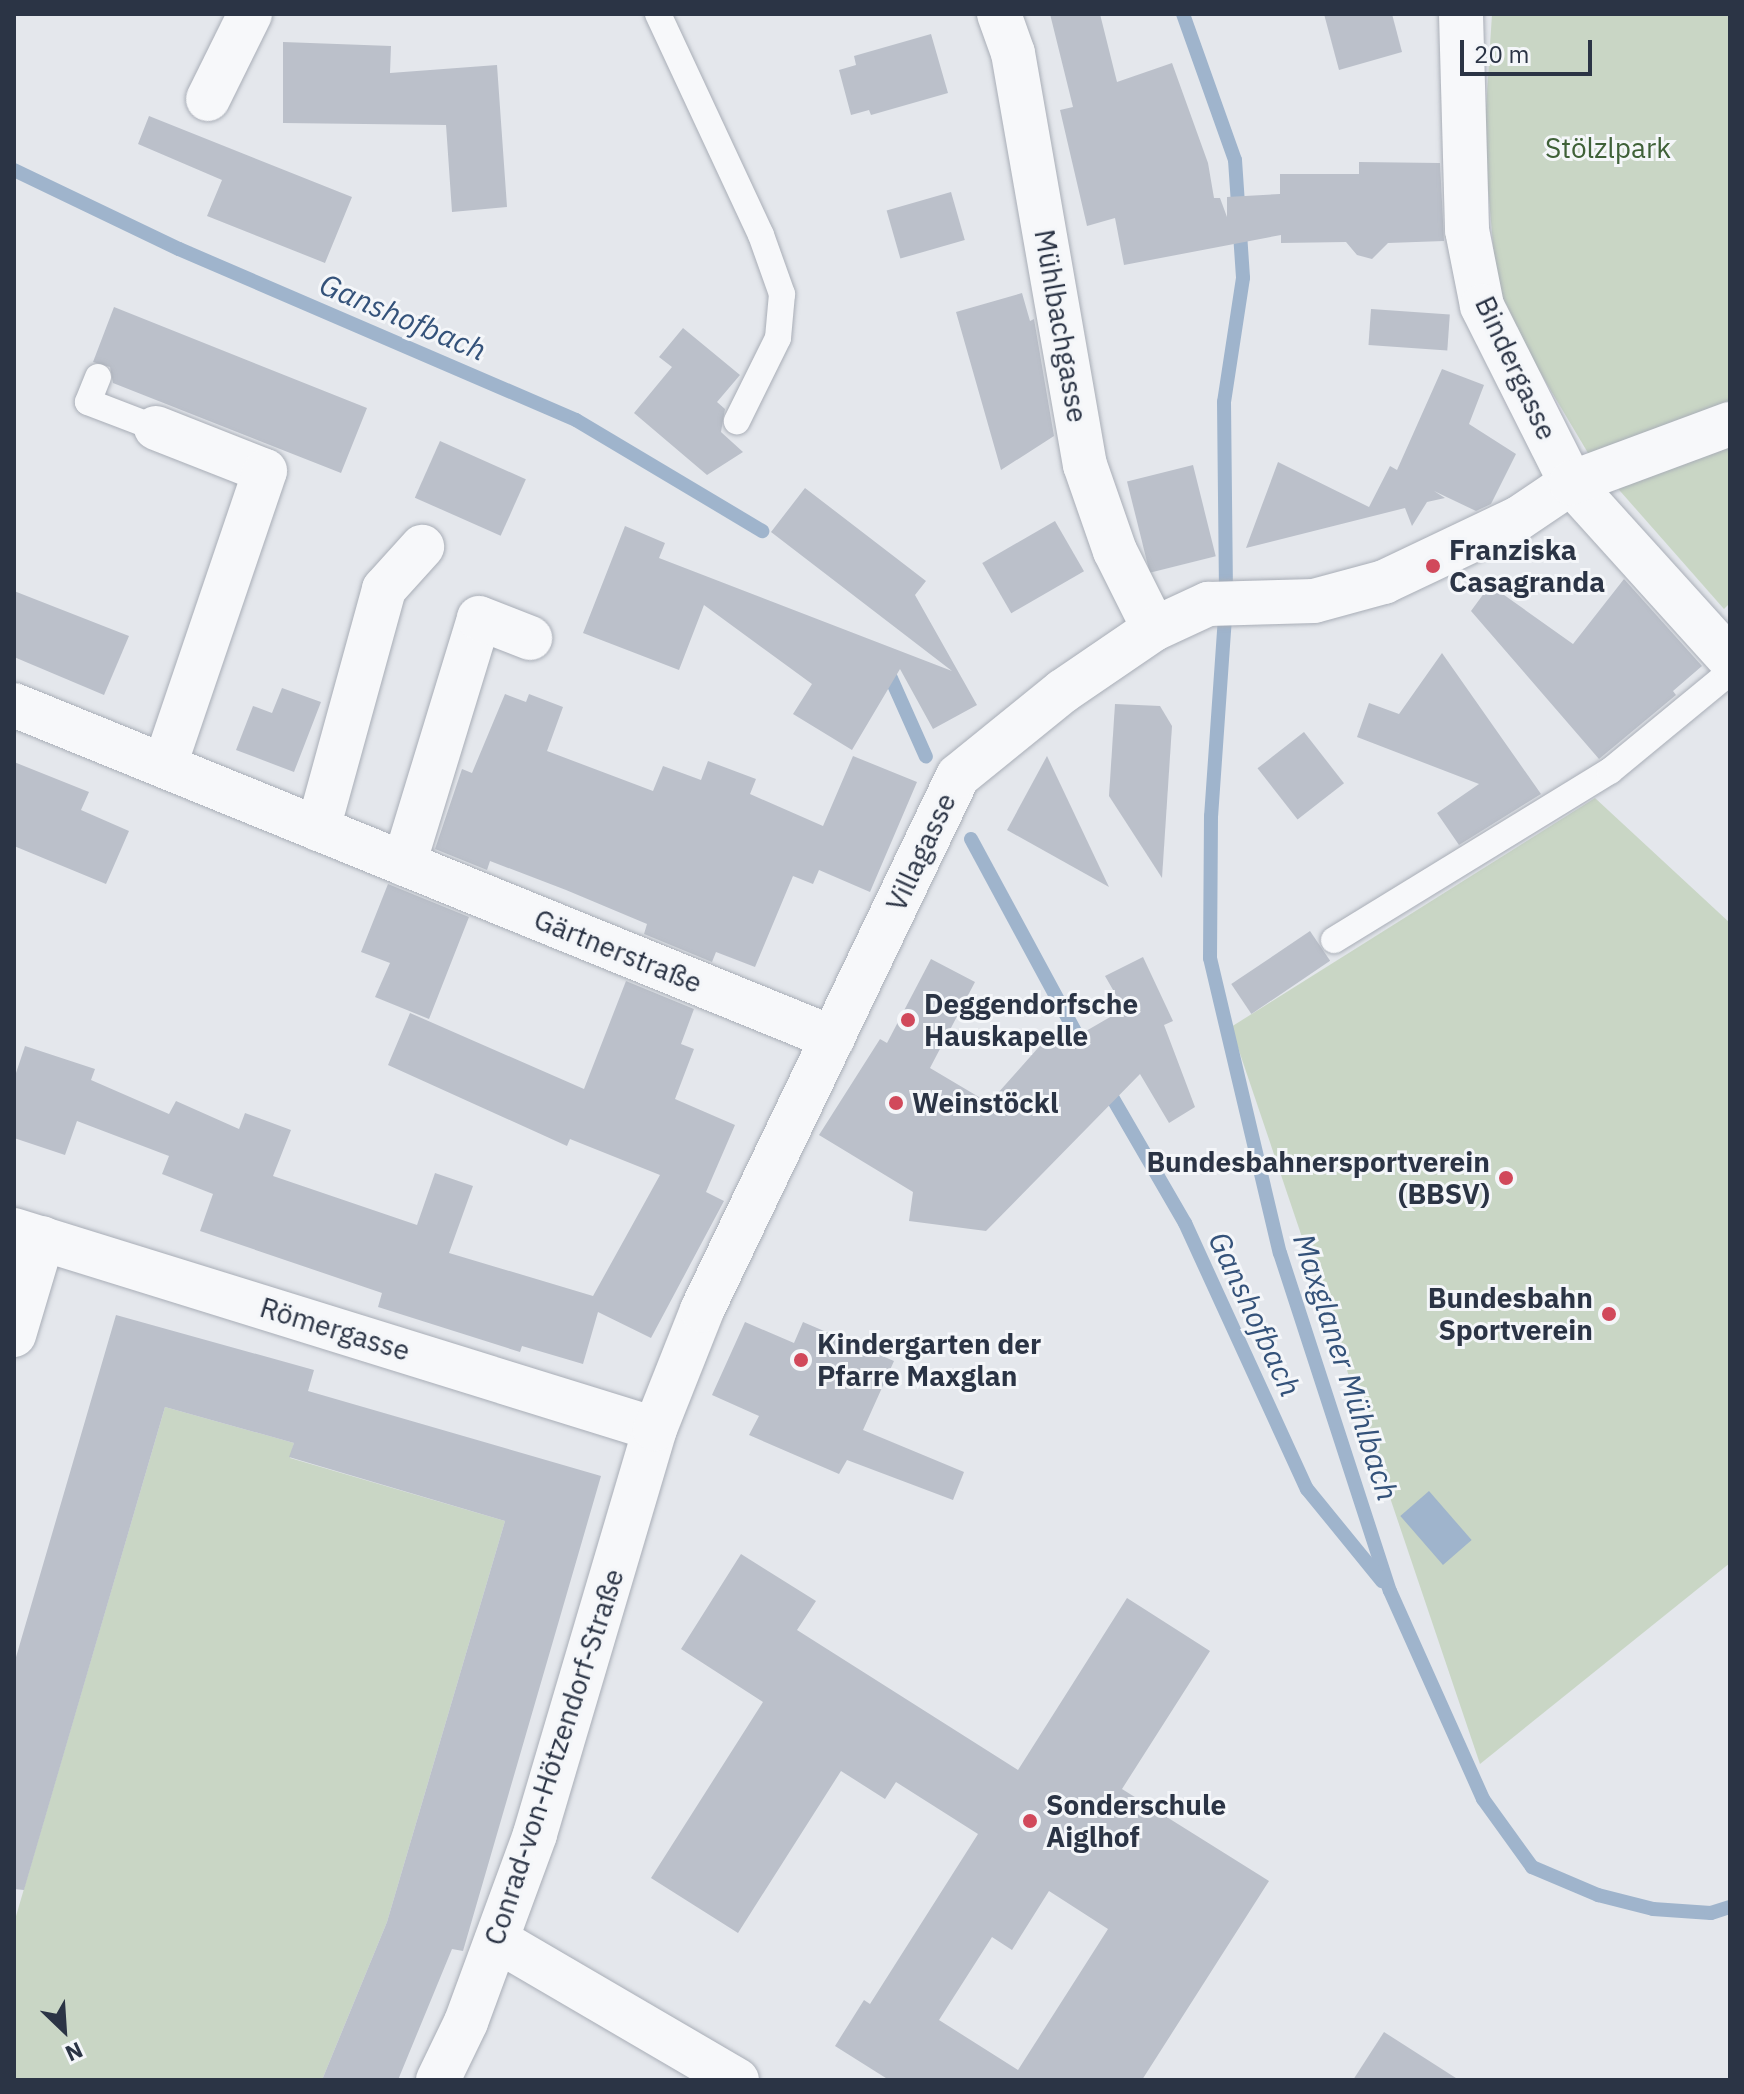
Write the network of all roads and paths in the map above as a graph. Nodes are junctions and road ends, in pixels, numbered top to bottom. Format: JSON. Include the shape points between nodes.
{"nodes":[{"id":1,"x":250,"y":14,"type":"edge"},
{"id":2,"x":658,"y":14,"type":"edge"},
{"id":3,"x":999,"y":14,"type":"edge"},
{"id":4,"x":1461,"y":14,"type":"edge"},
{"id":5,"x":208,"y":99,"type":"dead end"},
{"id":6,"x":98,"y":377,"type":"dead end"},
{"id":7,"x":737,"y":421,"type":"dead end"},
{"id":8,"x":1730,"y":424,"type":"edge"},
{"id":9,"x":156,"y":428,"type":"joint"},
{"id":10,"x":1571,"y":483,"type":"junction"},
{"id":11,"x":422,"y":547,"type":"dead end"},
{"id":12,"x":1154,"y":629,"type":"junction"},
{"id":13,"x":530,"y":638,"type":"dead end"},
{"id":14,"x":1730,"y":659,"type":"edge"},
{"id":15,"x":1730,"y":672,"type":"edge"},
{"id":16,"x":14,"y":705,"type":"edge"},
{"id":17,"x":165,"y":765,"type":"junction"},
{"id":18,"x":318,"y":829,"type":"junction"},
{"id":19,"x":404,"y":864,"type":"junction"},
{"id":20,"x":1334,"y":940,"type":"dead end"},
{"id":21,"x":833,"y":1038,"type":"junction"},
{"id":22,"x":28,"y":1234,"type":"edge"},
{"id":23,"x":14,"y":1335,"type":"edge"},
{"id":24,"x":655,"y":1429,"type":"junction"},
{"id":25,"x":497,"y":1940,"type":"junction"},
{"id":26,"x":438,"y":2080,"type":"edge"},
{"id":27,"x":737,"y":2080,"type":"edge"}],
"edges":[{"from":1,"to":5,"type":"street"},
{"from":2,"to":7,"type":"lane","via":[[761,235],[782,294],[778,338]]},
{"from":3,"to":12,"type":"street","name":"Mühlbachgasse","via":[[1013,53],[1085,465],[1115,551]]},
{"from":4,"to":10,"type":"street","name":"Bindergasse","via":[[1472,268],[1494,332]]},
{"from":6,"to":9,"type":"lane","via":[[88,402]]},
{"from":8,"to":10,"type":"street"},
{"from":9,"to":17,"type":"street","via":[[265,471]]},
{"from":10,"to":12,"type":"street","name":"Villagasse","via":[[1519,518],[1373,586],[1314,601],[1208,604]]},
{"from":10,"to":14,"type":"street","name":"Bindergasse"},
{"from":11,"to":18,"type":"street","via":[[384,589]]},
{"from":12,"to":21,"type":"street","name":"Villagasse","via":[[1063,691],[949,793]]},
{"from":13,"to":19,"type":"street","via":[[479,618]]},
{"from":15,"to":20,"type":"lane","via":[[1610,771]]},
{"from":16,"to":17,"type":"street","name":"Gärtnerstraße"},
{"from":17,"to":18,"type":"street","name":"Gärtnerstraße"},
{"from":18,"to":19,"type":"street","name":"Gärtnerstraße"},
{"from":19,"to":21,"type":"street","name":"Gärtnerstraße"},
{"from":21,"to":24,"type":"street","name":"Villagasse","via":[[702,1310]]},
{"from":22,"to":23,"type":"street"},
{"from":22,"to":24,"type":"street","name":"Römergasse"},
{"from":24,"to":25,"type":"street","name":"Conrad-von-Hötzendorf-Straße","via":[[535,1834]]},
{"from":25,"to":26,"type":"street","name":"Conrad-von-Hötzendorf-Straße"},
{"from":25,"to":27,"type":"street"}]}
